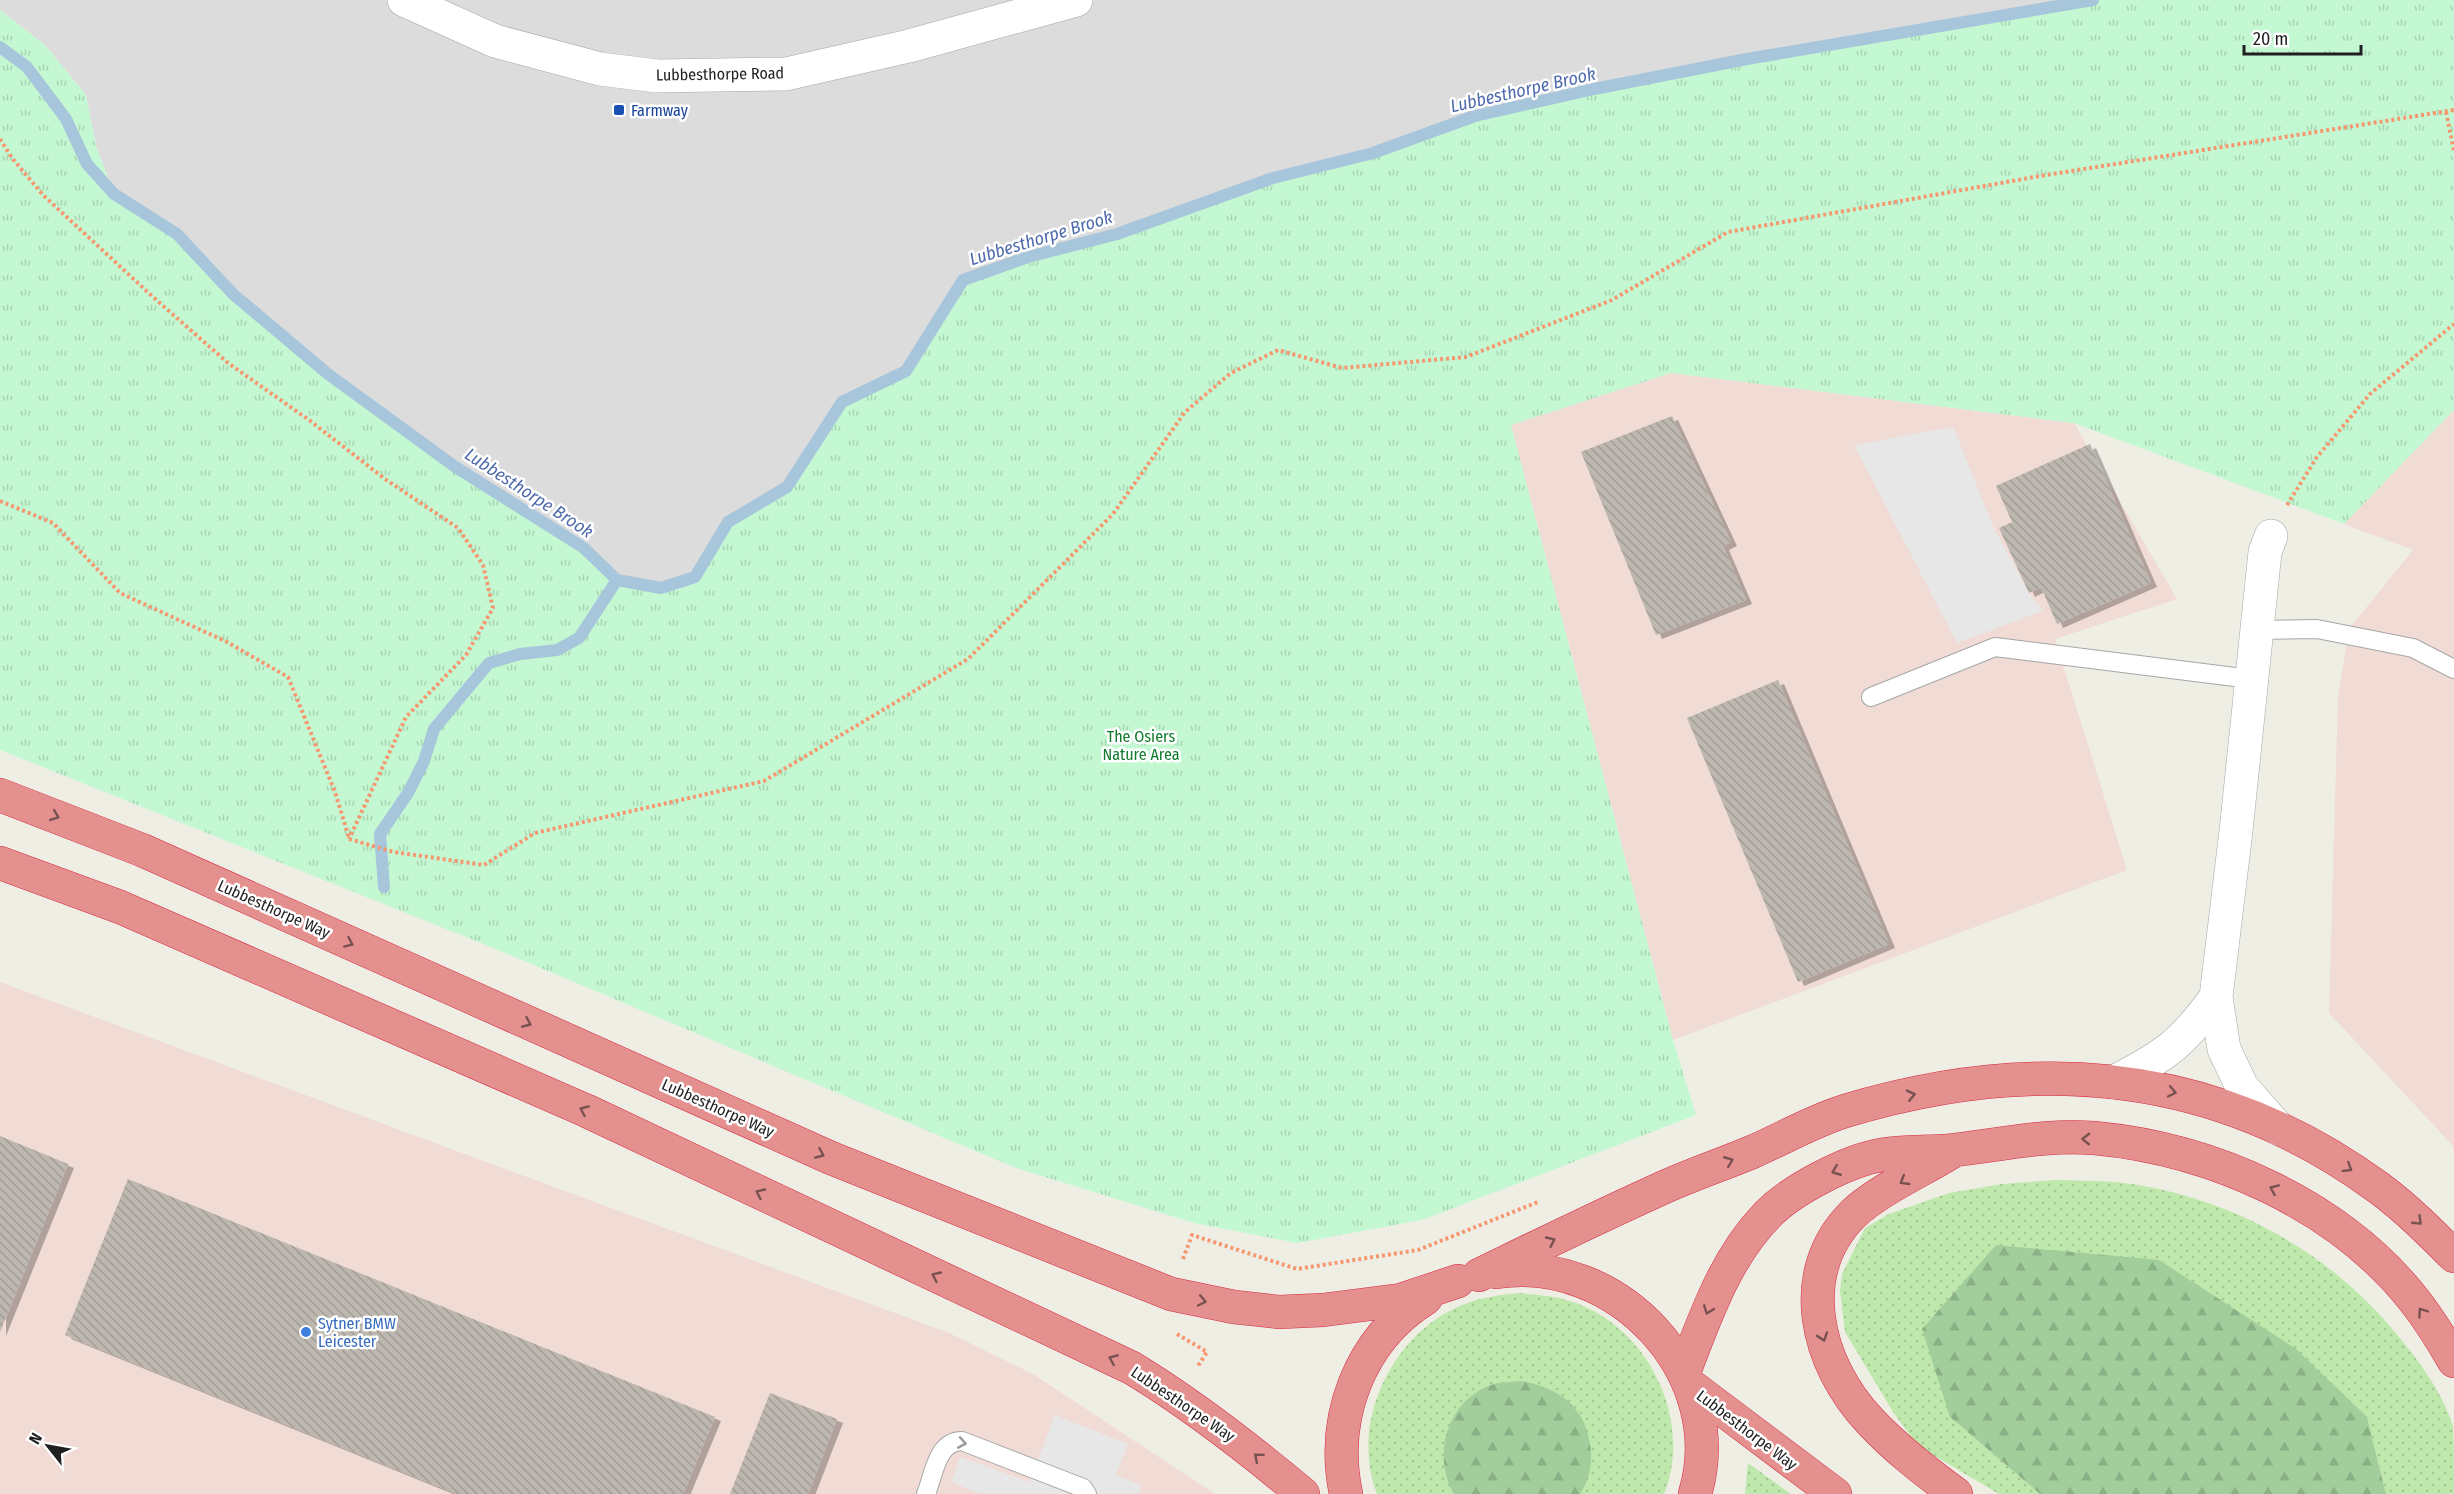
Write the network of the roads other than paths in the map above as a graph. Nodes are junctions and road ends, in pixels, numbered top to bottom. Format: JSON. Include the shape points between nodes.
{"nodes":[{"id":1,"x":404,"y":0,"type":"edge"},
{"id":2,"x":1076,"y":0,"type":"edge"},
{"id":3,"x":2271,"y":536,"type":"road end"},
{"id":4,"x":2257,"y":630,"type":"junction"},
{"id":5,"x":2454,"y":669,"type":"edge"},
{"id":6,"x":2252,"y":680,"type":"junction"},
{"id":7,"x":1871,"y":697,"type":"dead end"},
{"id":8,"x":0,"y":795,"type":"edge"},
{"id":9,"x":0,"y":863,"type":"edge"},
{"id":10,"x":2216,"y":997,"type":"junction"},
{"id":11,"x":2114,"y":1082,"type":"junction"},
{"id":12,"x":2278,"y":1129,"type":"junction"},
{"id":13,"x":1954,"y":1150,"type":"junction"},
{"id":14,"x":2454,"y":1256,"type":"edge"},
{"id":15,"x":1469,"y":1278,"type":"junction"},
{"id":16,"x":2454,"y":1361,"type":"edge"},
{"id":17,"x":1687,"y":1379,"type":"junction"},
{"id":18,"x":1085,"y":1491,"type":"edge"},
{"id":19,"x":926,"y":1494,"type":"edge"},
{"id":20,"x":1303,"y":1494,"type":"edge"},
{"id":21,"x":1347,"y":1494,"type":"edge"},
{"id":22,"x":1695,"y":1494,"type":"edge"},
{"id":23,"x":1834,"y":1494,"type":"edge"},
{"id":24,"x":1956,"y":1494,"type":"edge"}],
"edges":[{"from":1,"to":2,"type":"street","name":"Lubbesthorpe Road","via":[[495,41],[600,69],[657,76],[786,74],[909,46]]},
{"from":3,"to":4,"type":"street","via":[[2265,552]]},
{"from":4,"to":5,"type":"lane","via":[[2317,629],[2413,648]]},
{"from":4,"to":6,"type":"street"},
{"from":6,"to":7,"type":"lane","via":[[1995,647]]},
{"from":6,"to":10,"type":"street"},
{"from":8,"to":15,"type":"highway","name":"Lubbesthorpe Way","one_way":true,"via":[[142,850],[831,1158],[1171,1294],[1279,1312],[1323,1310],[1401,1300]]},
{"from":20,"to":9,"type":"highway","name":"Lubbesthorpe Way","one_way":true,"via":[[1242,1443],[1132,1368],[587,1111],[120,907]]},
{"from":10,"to":11,"type":"street","via":[[2193,1030],[2159,1059]]},
{"from":10,"to":12,"type":"street","via":[[2224,1049],[2242,1087]]},
{"from":11,"to":12,"type":"highway","one_way":true,"via":[[2200,1098],[2237,1109]]},
{"from":15,"to":11,"type":"highway","one_way":true,"via":[[1659,1189],[1842,1112],[1937,1089],[1994,1081],[2079,1077]]},
{"from":12,"to":14,"type":"highway","one_way":true,"via":[[2379,1188]]},
{"from":16,"to":13,"type":"highway","one_way":true,"via":[[2414,1300],[2384,1268],[2318,1215],[2279,1190],[2177,1153],[2093,1138],[2019,1140]]},
{"from":13,"to":17,"type":"highway","one_way":true,"via":[[1881,1155],[1830,1173],[1768,1214],[1731,1259],[1719,1281]]},
{"from":13,"to":24,"type":"highway","one_way":true,"via":[[1855,1212],[1827,1249],[1816,1297],[1819,1324],[1832,1362],[1868,1420],[1916,1465]]},
{"from":15,"to":17,"type":"highway","via":[[1503,1271],[1544,1272],[1599,1287],[1640,1314],[1662,1338]]},
{"from":15,"to":21,"type":"highway","via":[[1436,1291],[1396,1320],[1366,1359],[1347,1403],[1342,1428],[1342,1468]]},
{"from":17,"to":22,"type":"highway","via":[[1701,1436]]},
{"from":17,"to":23,"type":"highway","name":"Lubbesthorpe Way"},
{"from":19,"to":18,"type":"lane","one_way":true,"via":[[943,1447],[952,1441],[962,1441]]}]}
